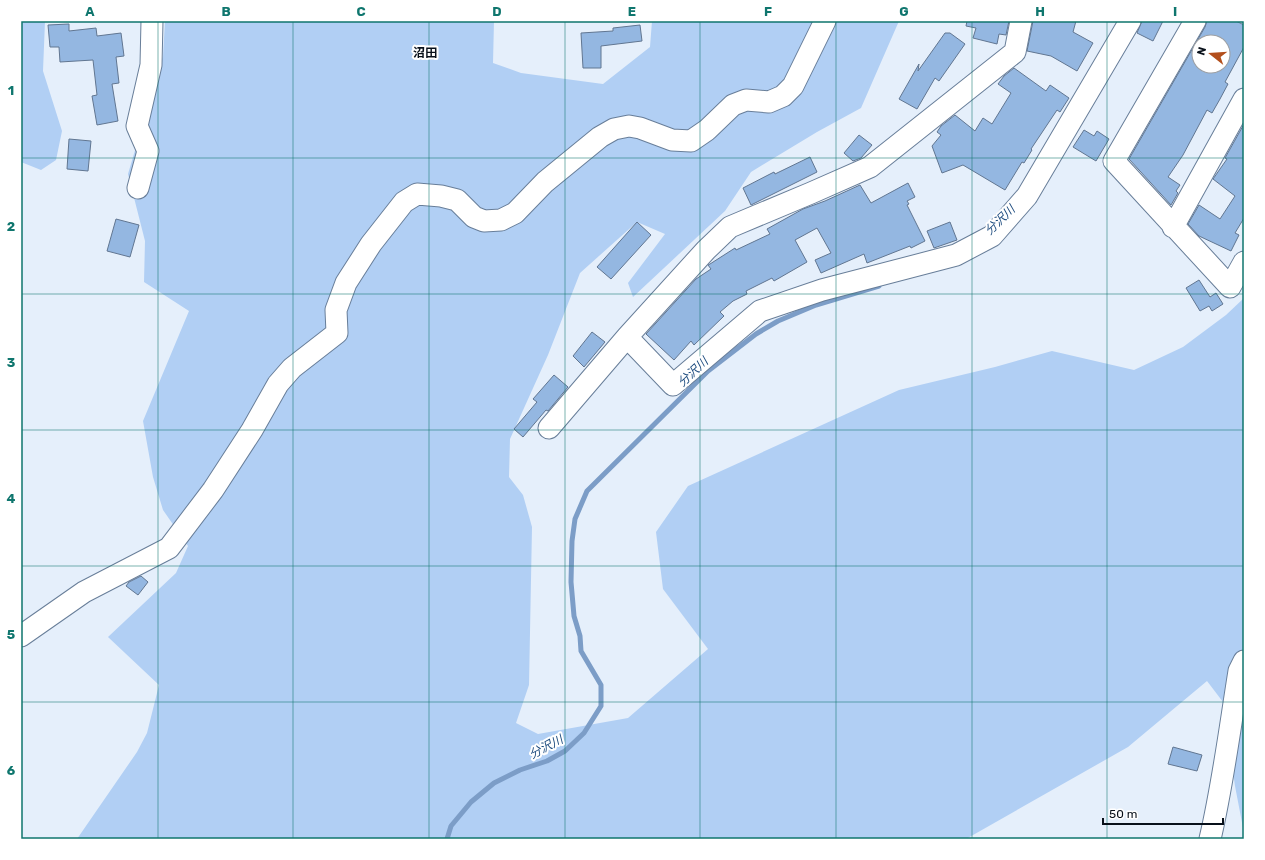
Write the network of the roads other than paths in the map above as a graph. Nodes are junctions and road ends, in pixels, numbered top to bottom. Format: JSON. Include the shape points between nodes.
{"nodes":[{"id":1,"x":152,"y":21,"type":"edge"},
{"id":2,"x":825,"y":21,"type":"edge"},
{"id":3,"x":1021,"y":21,"type":"edge"},
{"id":4,"x":1130,"y":21,"type":"edge"},
{"id":5,"x":1195,"y":21,"type":"edge"},
{"id":6,"x":1244,"y":99,"type":"edge"},
{"id":7,"x":138,"y":188,"type":"dead end"},
{"id":8,"x":1173,"y":227,"type":"junction"},
{"id":9,"x":1244,"y":262,"type":"edge"},
{"id":10,"x":626,"y":338,"type":"junction"},
{"id":11,"x":549,"y":428,"type":"dead end"},
{"id":12,"x":21,"y":636,"type":"edge"},
{"id":13,"x":1244,"y":661,"type":"edge"},
{"id":14,"x":1210,"y":839,"type":"edge"}],
"edges":[{"from":1,"to":7,"type":"street","via":[[151,65],[137,126],[148,151]]},
{"from":2,"to":12,"type":"street","via":[[793,86],[784,96],[769,102],[746,100],[733,105],[707,130],[691,141],[672,140],[628,126],[614,130],[600,137],[545,182],[515,213],[501,220],[474,217],[457,200],[441,196],[417,194],[404,202],[371,244],[346,283],[336,310],[337,333],[292,368],[278,384],[213,490],[169,548],[84,592]]},
{"from":3,"to":10,"type":"street","via":[[1015,52],[870,167],[730,227]]},
{"from":4,"to":10,"type":"street","via":[[1027,196],[992,236],[956,255],[822,290],[760,312],[673,385]]},
{"from":5,"to":8,"type":"street","via":[[1114,161]]},
{"from":6,"to":8,"type":"street"},
{"from":8,"to":9,"type":"street","via":[[1230,287]]},
{"from":10,"to":11,"type":"street"},
{"from":13,"to":14,"type":"street","via":[[1239,671]]}]}
